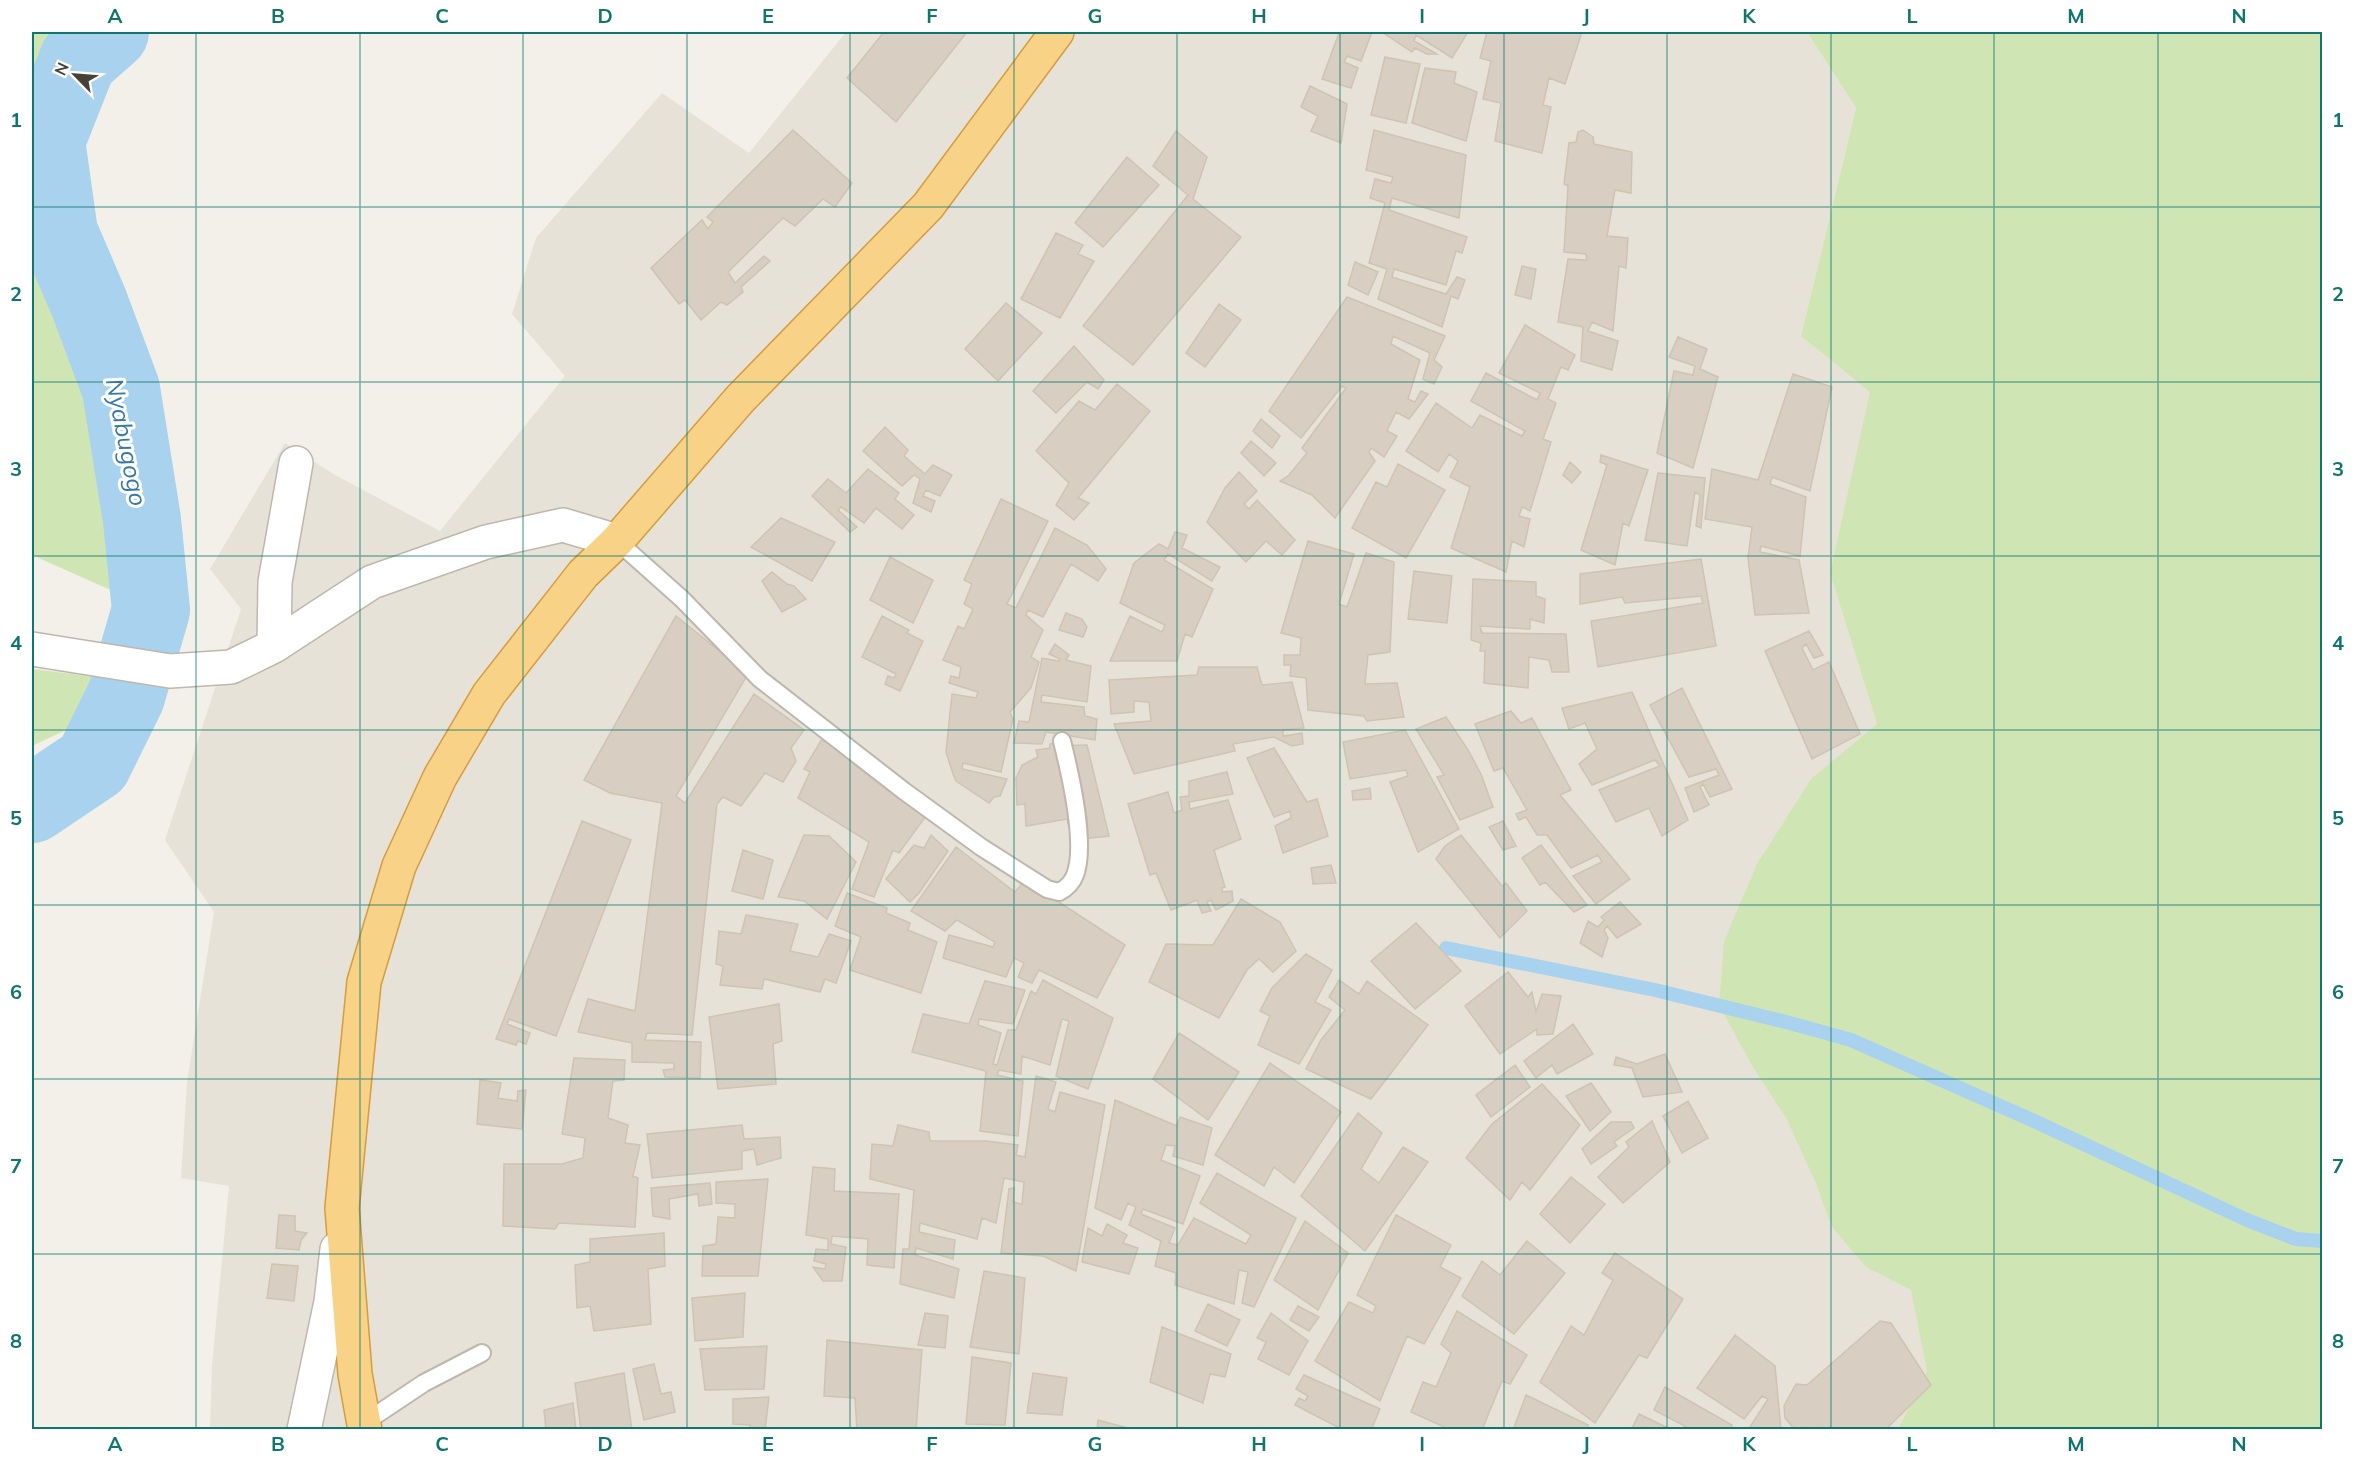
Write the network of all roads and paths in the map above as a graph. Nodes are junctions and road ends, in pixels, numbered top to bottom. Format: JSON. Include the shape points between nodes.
{"nodes":[{"id":1,"x":1057,"y":32,"type":"edge"},
{"id":2,"x":296,"y":463,"type":"dead end"},
{"id":3,"x":617,"y":541,"type":"junction"},
{"id":4,"x":274,"y":646,"type":"junction"},
{"id":5,"x":32,"y":649,"type":"edge"},
{"id":6,"x":1062,"y":741,"type":"dead end"},
{"id":7,"x":342,"y":1208,"type":"junction"},
{"id":8,"x":482,"y":1353,"type":"dead end"},
{"id":9,"x":364,"y":1426,"type":"edge"},
{"id":10,"x":304,"y":1430,"type":"edge"}],
"edges":[{"from":1,"to":3,"type":"highway","via":[[928,206],[740,399]]},
{"from":2,"to":4,"type":"street","via":[[275,582]]},
{"from":3,"to":4,"type":"street","via":[[563,525],[486,542],[372,582]]},
{"from":3,"to":6,"type":"lane","via":[[682,599],[760,679],[804,714],[981,848],[1047,889],[1059,892],[1068,887],[1075,874],[1079,843]]},
{"from":3,"to":7,"type":"highway","via":[[583,574],[489,694],[440,777],[399,866],[364,982]]},
{"from":4,"to":5,"type":"street","via":[[231,667],[170,671]]},
{"from":7,"to":9,"type":"highway","via":[[355,1374]]},
{"from":7,"to":10,"type":"street","via":[[331,1302]]},
{"from":8,"to":9,"type":"lane","via":[[424,1383]]}]}
